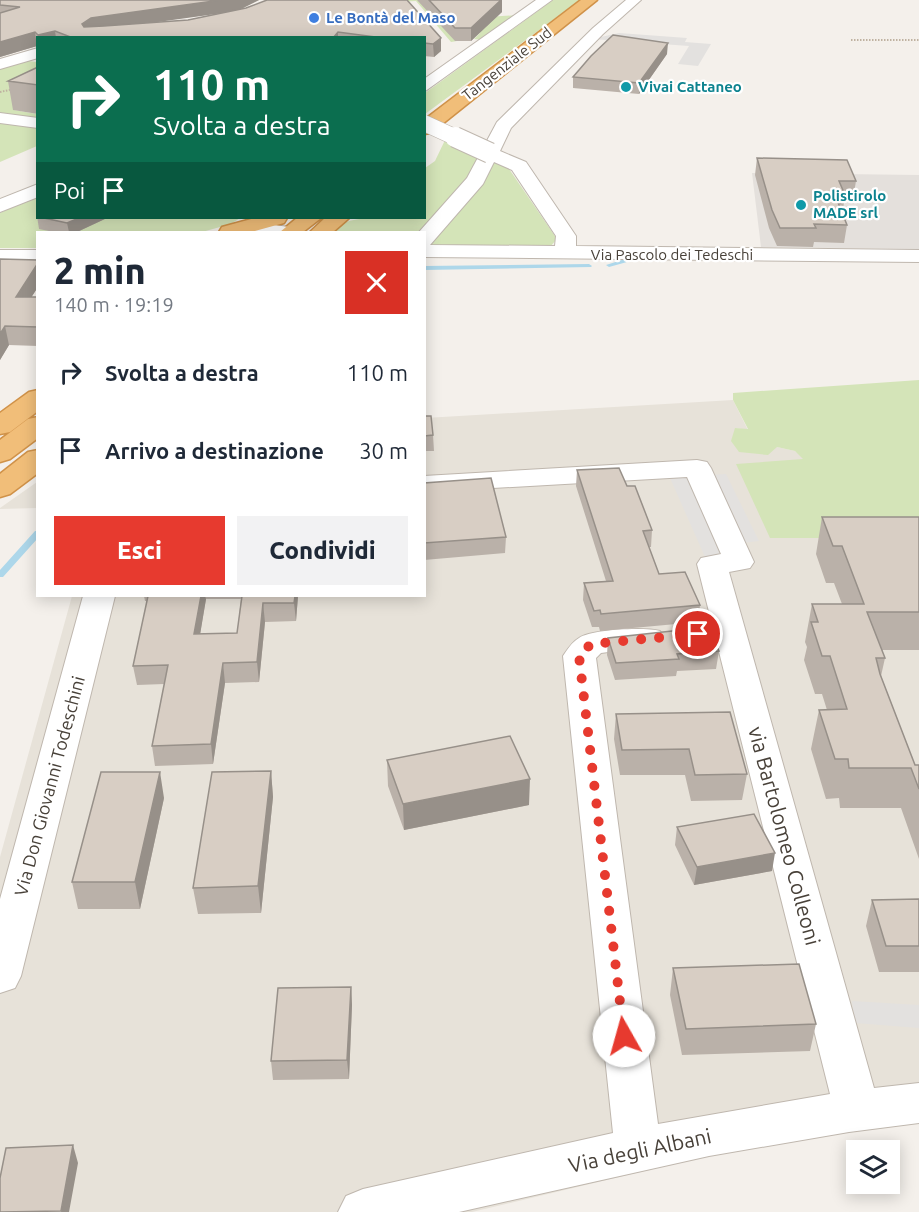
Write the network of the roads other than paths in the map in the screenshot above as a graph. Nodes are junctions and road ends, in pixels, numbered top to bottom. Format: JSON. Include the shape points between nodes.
{"nodes":[{"id":1,"x":545,"y":0,"type":"edge"},
{"id":2,"x":590,"y":0,"type":"edge"},
{"id":3,"x":634,"y":0,"type":"edge"},
{"id":4,"x":36,"y":54,"type":"edge"},
{"id":5,"x":0,"y":64,"type":"edge"},
{"id":6,"x":426,"y":85,"type":"edge"},
{"id":7,"x":0,"y":118,"type":"edge"},
{"id":8,"x":36,"y":123,"type":"edge"},
{"id":9,"x":428,"y":123,"type":"edge"},
{"id":10,"x":427,"y":149,"type":"dead end"},
{"id":11,"x":490,"y":153,"type":"junction"},
{"id":12,"x":36,"y":191,"type":"edge"},
{"id":13,"x":0,"y":206,"type":"edge"},
{"id":14,"x":273,"y":219,"type":"edge"},
{"id":15,"x":334,"y":219,"type":"edge"},
{"id":16,"x":302,"y":228,"type":"edge"},
{"id":17,"x":233,"y":231,"type":"edge"},
{"id":18,"x":244,"y":231,"type":"edge"},
{"id":19,"x":426,"y":238,"type":"edge"},
{"id":20,"x":426,"y":251,"type":"edge"},
{"id":21,"x":565,"y":254,"type":"junction"},
{"id":22,"x":0,"y":256,"type":"edge"},
{"id":23,"x":36,"y":256,"type":"edge"},
{"id":24,"x":919,"y":256,"type":"edge"},
{"id":25,"x":36,"y":399,"type":"edge"},
{"id":26,"x":0,"y":426,"type":"edge"},
{"id":27,"x":36,"y":426,"type":"edge"},
{"id":28,"x":0,"y":453,"type":"edge"},
{"id":29,"x":36,"y":460,"type":"edge"},
{"id":30,"x":426,"y":484,"type":"edge"},
{"id":31,"x":0,"y":488,"type":"edge"},
{"id":32,"x":99,"y":597,"type":"edge"},
{"id":33,"x":686,"y":635,"type":"edge"},
{"id":34,"x":0,"y":976,"type":"edge"},
{"id":35,"x":919,"y":1103,"type":"edge"},
{"id":36,"x":857,"y":1109,"type":"junction"},
{"id":37,"x":638,"y":1149,"type":"junction"},
{"id":38,"x":363,"y":1212,"type":"edge"}],
"edges":[{"from":1,"to":6,"type":"street","via":[[453,54]]},
{"from":2,"to":9,"type":"highway","name":"Tangenziale Sud"},
{"from":3,"to":11,"type":"street","via":[[504,126]]},
{"from":4,"to":5,"type":"street"},
{"from":7,"to":8,"type":"street"},
{"from":9,"to":10,"type":"highway","via":[[446,123]]},
{"from":9,"to":11,"type":"street","bridge":true},
{"from":11,"to":19,"type":"street","via":[[476,180]]},
{"from":11,"to":21,"type":"street","via":[[519,166],[566,236]]},
{"from":12,"to":13,"type":"street"},
{"from":14,"to":17,"type":"highway"},
{"from":15,"to":16,"type":"highway"},
{"from":16,"to":18,"type":"street"},
{"from":20,"to":21,"type":"street","name":"Via Pascolo dei Tedeschi"},
{"from":21,"to":24,"type":"street","name":"Via Pascolo dei Tedeschi"},
{"from":22,"to":23,"type":"street"},
{"from":25,"to":26,"type":"highway"},
{"from":27,"to":28,"type":"highway"},
{"from":29,"to":31,"type":"highway"},
{"from":30,"to":36,"type":"street","name":"via Bartolomeo Colleoni","via":[[697,468],[725,563]]},
{"from":32,"to":34,"type":"street","name":"Via Don Giovanni Todeschini"},
{"from":33,"to":37,"type":"street","via":[[591,644],[579,656]]},
{"from":35,"to":36,"type":"street","name":"Via degli Albani"},
{"from":36,"to":37,"type":"street","name":"Via degli Albani"},
{"from":37,"to":38,"type":"street","name":"Via degli Albani"}]}
